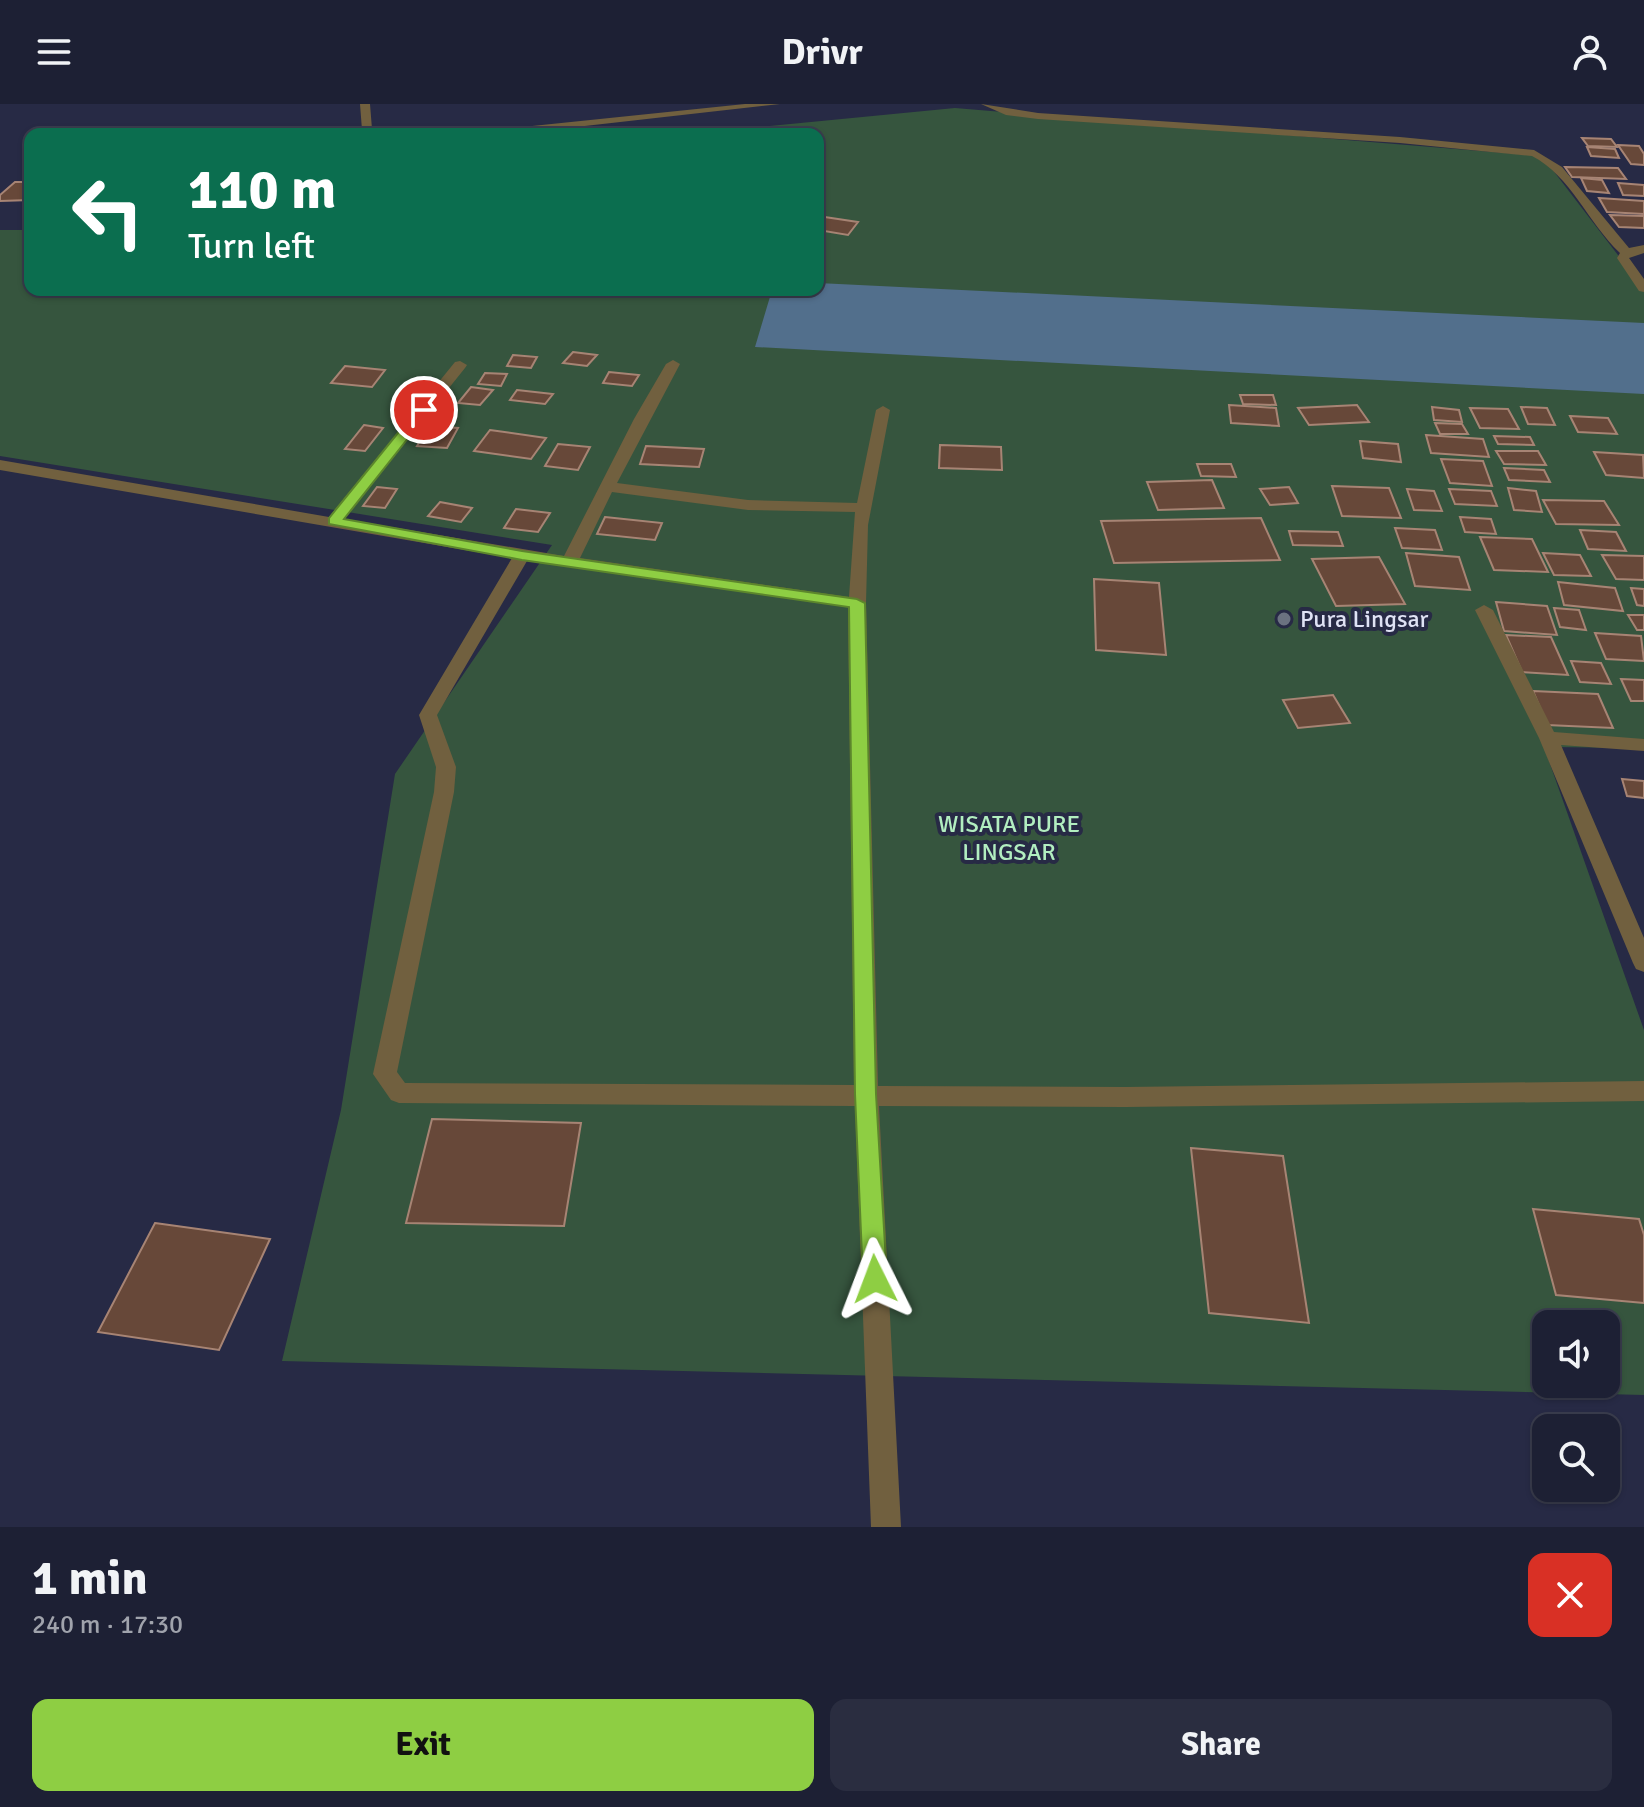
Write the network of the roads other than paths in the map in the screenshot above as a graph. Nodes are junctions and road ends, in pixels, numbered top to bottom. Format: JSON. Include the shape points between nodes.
{"nodes":[{"id":1,"x":365,"y":104,"type":"edge"},
{"id":2,"x":775,"y":104,"type":"edge"},
{"id":3,"x":986,"y":104,"type":"edge"},
{"id":4,"x":367,"y":128,"type":"edge"},
{"id":5,"x":541,"y":128,"type":"edge"},
{"id":6,"x":1644,"y":249,"type":"edge"},
{"id":7,"x":1626,"y":252,"type":"junction"},
{"id":8,"x":1644,"y":288,"type":"edge"},
{"id":9,"x":673,"y":364,"type":"dead end"},
{"id":10,"x":460,"y":365,"type":"dead end"},
{"id":11,"x":883,"y":410,"type":"dead end"},
{"id":12,"x":0,"y":465,"type":"edge"},
{"id":13,"x":608,"y":487,"type":"junction"},
{"id":14,"x":864,"y":508,"type":"junction"},
{"id":15,"x":334,"y":521,"type":"junction"},
{"id":16,"x":522,"y":555,"type":"junction"},
{"id":17,"x":570,"y":561,"type":"junction"},
{"id":18,"x":857,"y":603,"type":"junction"},
{"id":19,"x":1484,"y":610,"type":"dead end"},
{"id":20,"x":1548,"y":738,"type":"junction"},
{"id":21,"x":1644,"y":745,"type":"edge"},
{"id":22,"x":1644,"y":963,"type":"edge"},
{"id":23,"x":1644,"y":1091,"type":"edge"},
{"id":24,"x":866,"y":1094,"type":"junction"},
{"id":25,"x":886,"y":1527,"type":"edge"}],
"edges":[{"from":1,"to":4,"type":"street"},
{"from":2,"to":5,"type":"street"},
{"from":3,"to":7,"type":"street","via":[[1010,113],[1534,153],[1551,163]]},
{"from":6,"to":7,"type":"street"},
{"from":7,"to":8,"type":"street","via":[[1624,263]]},
{"from":9,"to":13,"type":"street"},
{"from":10,"to":15,"type":"street"},
{"from":11,"to":14,"type":"street"},
{"from":12,"to":15,"type":"street"},
{"from":13,"to":14,"type":"street","via":[[748,505]]},
{"from":13,"to":17,"type":"street"},
{"from":14,"to":18,"type":"street"},
{"from":15,"to":16,"type":"street"},
{"from":16,"to":17,"type":"street"},
{"from":16,"to":24,"type":"street","via":[[429,708],[428,723],[446,767],[444,792],[385,1074],[399,1093]]},
{"from":17,"to":18,"type":"street"},
{"from":18,"to":24,"type":"street"},
{"from":19,"to":20,"type":"street"},
{"from":20,"to":21,"type":"street"},
{"from":20,"to":22,"type":"street"},
{"from":23,"to":24,"type":"street"},
{"from":24,"to":25,"type":"street"}]}
